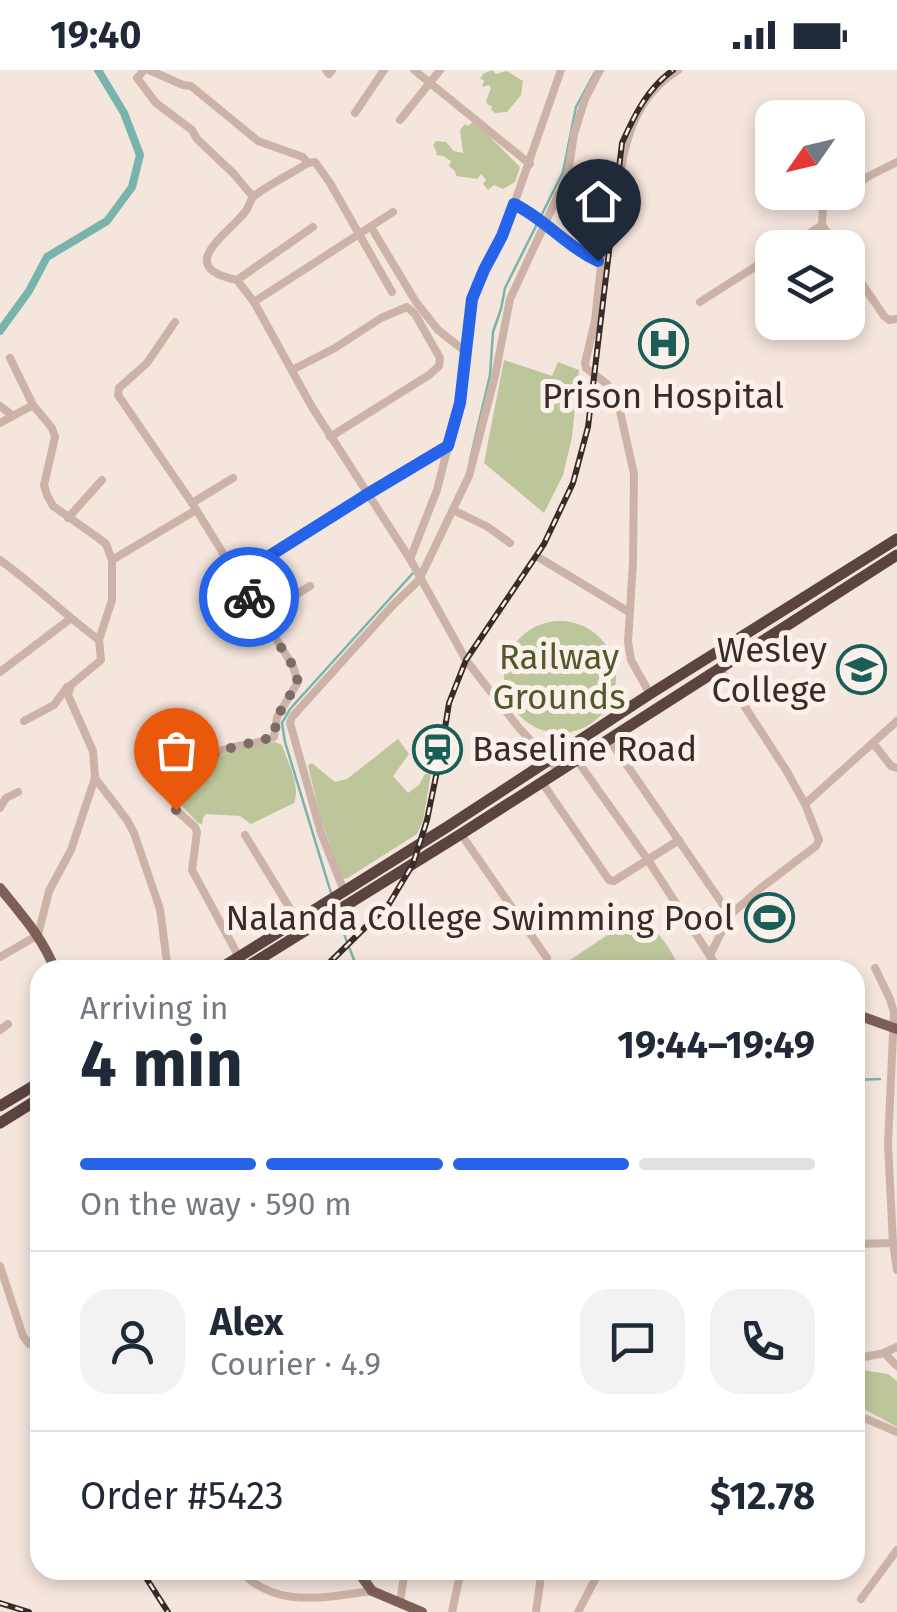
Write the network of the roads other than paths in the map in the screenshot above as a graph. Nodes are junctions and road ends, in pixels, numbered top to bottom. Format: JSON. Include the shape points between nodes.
{"nodes":[{"id":1,"x":146,"y":70,"type":"edge"},
{"id":2,"x":384,"y":70,"type":"edge"},
{"id":3,"x":414,"y":70,"type":"edge"},
{"id":4,"x":440,"y":70,"type":"edge"},
{"id":5,"x":561,"y":70,"type":"edge"},
{"id":6,"x":600,"y":70,"type":"edge"},
{"id":7,"x":678,"y":70,"type":"edge"},
{"id":8,"x":430,"y":82,"type":"junction"},
{"id":9,"x":356,"y":113,"type":"dead end"},
{"id":10,"x":400,"y":120,"type":"dead end"},
{"id":11,"x":897,"y":162,"type":"edge"},
{"id":12,"x":308,"y":163,"type":"junction"},
{"id":13,"x":530,"y":164,"type":"junction"},
{"id":14,"x":865,"y":179,"type":"edge"},
{"id":15,"x":253,"y":197,"type":"junction"},
{"id":16,"x":514,"y":204,"type":"junction"},
{"id":17,"x":823,"y":210,"type":"edge"},
{"id":18,"x":393,"y":212,"type":"dead end"},
{"id":19,"x":542,"y":221,"type":"junction"},
{"id":20,"x":822,"y":225,"type":"junction"},
{"id":21,"x":313,"y":228,"type":"dead end"},
{"id":22,"x":370,"y":228,"type":"junction"},
{"id":23,"x":814,"y":230,"type":"edge"},
{"id":24,"x":825,"y":230,"type":"edge"},
{"id":25,"x":360,"y":236,"type":"junction"},
{"id":26,"x":600,"y":262,"type":"junction"},
{"id":27,"x":755,"y":267,"type":"edge"},
{"id":28,"x":237,"y":280,"type":"junction"},
{"id":29,"x":865,"y":288,"type":"edge"},
{"id":30,"x":392,"y":292,"type":"dead end"},
{"id":31,"x":254,"y":302,"type":"junction"},
{"id":32,"x":700,"y":302,"type":"dead end"},
{"id":33,"x":897,"y":318,"type":"edge"},
{"id":34,"x":175,"y":322,"type":"dead end"},
{"id":35,"x":466,"y":352,"type":"junction"},
{"id":36,"x":10,"y":358,"type":"dead end"},
{"id":37,"x":292,"y":370,"type":"junction"},
{"id":38,"x":0,"y":406,"type":"edge"},
{"id":39,"x":33,"y":406,"type":"junction"},
{"id":40,"x":13,"y":416,"type":"junction"},
{"id":41,"x":0,"y":423,"type":"edge"},
{"id":42,"x":330,"y":437,"type":"junction"},
{"id":43,"x":448,"y":446,"type":"junction"},
{"id":44,"x":233,"y":478,"type":"dead end"},
{"id":45,"x":102,"y":480,"type":"dead end"},
{"id":46,"x":366,"y":495,"type":"junction"},
{"id":47,"x":194,"y":507,"type":"junction"},
{"id":48,"x":453,"y":510,"type":"junction"},
{"id":49,"x":68,"y":518,"type":"junction"},
{"id":50,"x":897,"y":538,"type":"edge"},
{"id":51,"x":510,"y":543,"type":"dead end"},
{"id":52,"x":897,"y":555,"type":"edge"},
{"id":53,"x":538,"y":558,"type":"dead end"},
{"id":54,"x":0,"y":560,"type":"edge"},
{"id":55,"x":112,"y":560,"type":"junction"},
{"id":56,"x":410,"y":561,"type":"junction"},
{"id":57,"x":236,"y":577,"type":"junction"},
{"id":58,"x":418,"y":578,"type":"junction"},
{"id":59,"x":310,"y":586,"type":"dead end"},
{"id":60,"x":628,"y":612,"type":"junction"},
{"id":61,"x":261,"y":616,"type":"junction"},
{"id":62,"x":70,"y":619,"type":"junction"},
{"id":63,"x":99,"y":640,"type":"junction"},
{"id":64,"x":719,"y":667,"type":"junction"},
{"id":65,"x":0,"y":672,"type":"edge"},
{"id":66,"x":70,"y":684,"type":"junction"},
{"id":67,"x":650,"y":694,"type":"junction"},
{"id":68,"x":897,"y":720,"type":"edge"},
{"id":69,"x":24,"y":721,"type":"dead end"},
{"id":70,"x":609,"y":739,"type":"junction"},
{"id":71,"x":873,"y":743,"type":"junction"},
{"id":72,"x":576,"y":759,"type":"junction"},
{"id":73,"x":548,"y":760,"type":"junction"},
{"id":74,"x":897,"y":768,"type":"edge"},
{"id":75,"x":558,"y":770,"type":"junction"},
{"id":76,"x":95,"y":778,"type":"junction"},
{"id":77,"x":541,"y":781,"type":"junction"},
{"id":78,"x":18,"y":792,"type":"dead end"},
{"id":79,"x":805,"y":804,"type":"junction"},
{"id":80,"x":0,"y":808,"type":"edge"},
{"id":81,"x":461,"y":834,"type":"junction"},
{"id":82,"x":245,"y":835,"type":"dead end"},
{"id":83,"x":678,"y":840,"type":"junction"},
{"id":84,"x":648,"y":860,"type":"junction"},
{"id":85,"x":0,"y":888,"type":"edge"},
{"id":86,"x":336,"y":902,"type":"junction"},
{"id":87,"x":730,"y":915,"type":"junction"},
{"id":88,"x":296,"y":920,"type":"junction"},
{"id":89,"x":38,"y":935,"type":"junction"},
{"id":90,"x":710,"y":955,"type":"junction"},
{"id":91,"x":0,"y":956,"type":"edge"},
{"id":92,"x":239,"y":956,"type":"junction"},
{"id":93,"x":547,"y":958,"type":"dead end"},
{"id":94,"x":51,"y":960,"type":"edge"},
{"id":95,"x":167,"y":960,"type":"edge"},
{"id":96,"x":233,"y":960,"type":"edge"},
{"id":97,"x":256,"y":960,"type":"edge"},
{"id":98,"x":713,"y":960,"type":"edge"},
{"id":99,"x":875,"y":968,"type":"dead end"},
{"id":100,"x":865,"y":1018,"type":"edge"},
{"id":101,"x":895,"y":1028,"type":"edge"},
{"id":102,"x":30,"y":1088,"type":"edge"},
{"id":103,"x":30,"y":1104,"type":"edge"},
{"id":104,"x":0,"y":1106,"type":"edge"},
{"id":105,"x":0,"y":1123,"type":"edge"},
{"id":106,"x":893,"y":1243,"type":"junction"},
{"id":107,"x":865,"y":1244,"type":"edge"},
{"id":108,"x":0,"y":1266,"type":"edge"},
{"id":109,"x":897,"y":1270,"type":"edge"},
{"id":110,"x":30,"y":1344,"type":"edge"},
{"id":111,"x":897,"y":1347,"type":"edge"},
{"id":112,"x":884,"y":1354,"type":"junction"},
{"id":113,"x":865,"y":1357,"type":"edge"},
{"id":114,"x":897,"y":1366,"type":"edge"},
{"id":115,"x":865,"y":1418,"type":"edge"},
{"id":116,"x":897,"y":1432,"type":"edge"},
{"id":117,"x":897,"y":1550,"type":"edge"},
{"id":118,"x":249,"y":1580,"type":"edge"},
{"id":119,"x":364,"y":1580,"type":"edge"},
{"id":120,"x":402,"y":1580,"type":"edge"},
{"id":121,"x":459,"y":1580,"type":"edge"},
{"id":122,"x":540,"y":1580,"type":"edge"},
{"id":123,"x":595,"y":1580,"type":"edge"},
{"id":124,"x":372,"y":1591,"type":"junction"},
{"id":125,"x":861,"y":1599,"type":"dead end"},
{"id":126,"x":396,"y":1605,"type":"edge"},
{"id":127,"x":422,"y":1612,"type":"edge"},
{"id":128,"x":452,"y":1612,"type":"edge"},
{"id":129,"x":536,"y":1612,"type":"edge"},
{"id":130,"x":578,"y":1612,"type":"edge"}],
"edges":[{"from":1,"to":12,"type":"street","via":[[191,86],[258,141]]},
{"from":1,"to":15,"type":"street","via":[[137,78],[156,103],[192,130]]},
{"from":2,"to":9,"type":"street"},
{"from":3,"to":8,"type":"street"},
{"from":4,"to":8,"type":"street"},
{"from":5,"to":13,"type":"street"},
{"from":6,"to":19,"type":"street","via":[[574,134],[568,174]]},
{"from":7,"to":26,"type":"street","via":[[638,110],[624,144]]},
{"from":8,"to":10,"type":"street"},
{"from":8,"to":13,"type":"street"},
{"from":11,"to":14,"type":"street"},
{"from":12,"to":15,"type":"street"},
{"from":12,"to":25,"type":"street","via":[[315,162],[330,183]]},
{"from":13,"to":16,"type":"street"},
{"from":15,"to":28,"type":"street","via":[[206,259],[210,271]]},
{"from":16,"to":19,"type":"street"},
{"from":16,"to":35,"type":"street","via":[[472,299]]},
{"from":17,"to":20,"type":"street"},
{"from":18,"to":22,"type":"street"},
{"from":19,"to":26,"type":"street"},
{"from":19,"to":48,"type":"street","via":[[510,298],[469,476]]},
{"from":20,"to":23,"type":"street"},
{"from":20,"to":24,"type":"street"},
{"from":21,"to":28,"type":"street"},
{"from":22,"to":25,"type":"street"},
{"from":22,"to":35,"type":"street","via":[[430,320]]},
{"from":25,"to":30,"type":"street"},
{"from":25,"to":31,"type":"street"},
{"from":26,"to":60,"type":"street","via":[[585,363],[619,407],[634,474]]},
{"from":27,"to":32,"type":"street"},
{"from":28,"to":31,"type":"street"},
{"from":29,"to":33,"type":"street","via":[[884,316]]},
{"from":31,"to":37,"type":"street"},
{"from":34,"to":47,"type":"street","via":[[118,395]]},
{"from":35,"to":43,"type":"street"},
{"from":36,"to":39,"type":"street"},
{"from":37,"to":42,"type":"street"},
{"from":37,"to":42,"type":"street","via":[[407,307],[440,358],[429,375]]},
{"from":38,"to":40,"type":"street"},
{"from":39,"to":40,"type":"street"},
{"from":39,"to":49,"type":"street","via":[[55,437],[44,485],[53,506]]},
{"from":40,"to":41,"type":"street"},
{"from":42,"to":46,"type":"street"},
{"from":43,"to":46,"type":"street"},
{"from":43,"to":56,"type":"street"},
{"from":44,"to":47,"type":"street"},
{"from":45,"to":49,"type":"street"},
{"from":46,"to":56,"type":"street"},
{"from":46,"to":57,"type":"street"},
{"from":47,"to":55,"type":"street"},
{"from":47,"to":57,"type":"street"},
{"from":48,"to":51,"type":"street"},
{"from":48,"to":58,"type":"street"},
{"from":49,"to":55,"type":"street","via":[[106,544]]},
{"from":50,"to":67,"type":"highway"},
{"from":52,"to":64,"type":"highway"},
{"from":53,"to":60,"type":"street"},
{"from":54,"to":62,"type":"street"},
{"from":55,"to":63,"type":"street","via":[[112,600]]},
{"from":56,"to":58,"type":"street"},
{"from":57,"to":61,"type":"street"},
{"from":58,"to":73,"type":"street","via":[[466,660]]},
{"from":58,"to":86,"type":"street","via":[[290,724]]},
{"from":59,"to":61,"type":"street"},
{"from":60,"to":67,"type":"street","via":[[631,660]]},
{"from":61,"to":92,"type":"street","via":[[298,682],[277,717],[274,737],[219,751],[182,781],[174,804],[195,827],[192,870]]},
{"from":62,"to":63,"type":"street"},
{"from":62,"to":65,"type":"street"},
{"from":63,"to":66,"type":"street","via":[[101,660]]},
{"from":64,"to":70,"type":"highway"},
{"from":64,"to":79,"type":"street"},
{"from":66,"to":69,"type":"street","via":[[54,705]]},
{"from":66,"to":76,"type":"street"},
{"from":67,"to":73,"type":"highway"},
{"from":68,"to":71,"type":"street"},
{"from":70,"to":72,"type":"highway"},
{"from":70,"to":83,"type":"street"},
{"from":71,"to":74,"type":"street"},
{"from":71,"to":79,"type":"street"},
{"from":72,"to":75,"type":"highway"},
{"from":72,"to":84,"type":"street"},
{"from":73,"to":75,"type":"street"},
{"from":73,"to":86,"type":"highway"},
{"from":75,"to":77,"type":"highway"},
{"from":76,"to":89,"type":"street"},
{"from":76,"to":95,"type":"street","via":[[134,833],[160,909]]},
{"from":77,"to":81,"type":"highway"},
{"from":77,"to":84,"type":"street","via":[[610,880]]},
{"from":78,"to":80,"type":"street"},
{"from":79,"to":87,"type":"street","via":[[819,834],[816,846]]},
{"from":81,"to":86,"type":"highway"},
{"from":81,"to":93,"type":"street"},
{"from":82,"to":88,"type":"street"},
{"from":83,"to":84,"type":"street"},
{"from":83,"to":87,"type":"street"},
{"from":84,"to":90,"type":"street"},
{"from":85,"to":89,"type":"main road"},
{"from":86,"to":88,"type":"highway"},
{"from":86,"to":97,"type":"highway"},
{"from":87,"to":90,"type":"street"},
{"from":88,"to":92,"type":"highway"},
{"from":89,"to":91,"type":"street"},
{"from":89,"to":94,"type":"main road"},
{"from":90,"to":98,"type":"street"},
{"from":92,"to":96,"type":"highway"},
{"from":99,"to":101,"type":"street"},
{"from":100,"to":101,"type":"main road"},
{"from":101,"to":106,"type":"street","via":[[888,1144]]},
{"from":102,"to":104,"type":"highway"},
{"from":103,"to":105,"type":"highway"},
{"from":106,"to":107,"type":"street"},
{"from":106,"to":109,"type":"street"},
{"from":108,"to":110,"type":"street"},
{"from":111,"to":112,"type":"street"},
{"from":112,"to":113,"type":"street"},
{"from":112,"to":114,"type":"street"},
{"from":115,"to":116,"type":"street"},
{"from":117,"to":125,"type":"street"},
{"from":118,"to":124,"type":"street","via":[[274,1595]]},
{"from":119,"to":124,"type":"main road"},
{"from":120,"to":126,"type":"street"},
{"from":121,"to":128,"type":"street"},
{"from":122,"to":129,"type":"street"},
{"from":123,"to":130,"type":"street"},
{"from":124,"to":126,"type":"main road"},
{"from":126,"to":127,"type":"main road"}]}
